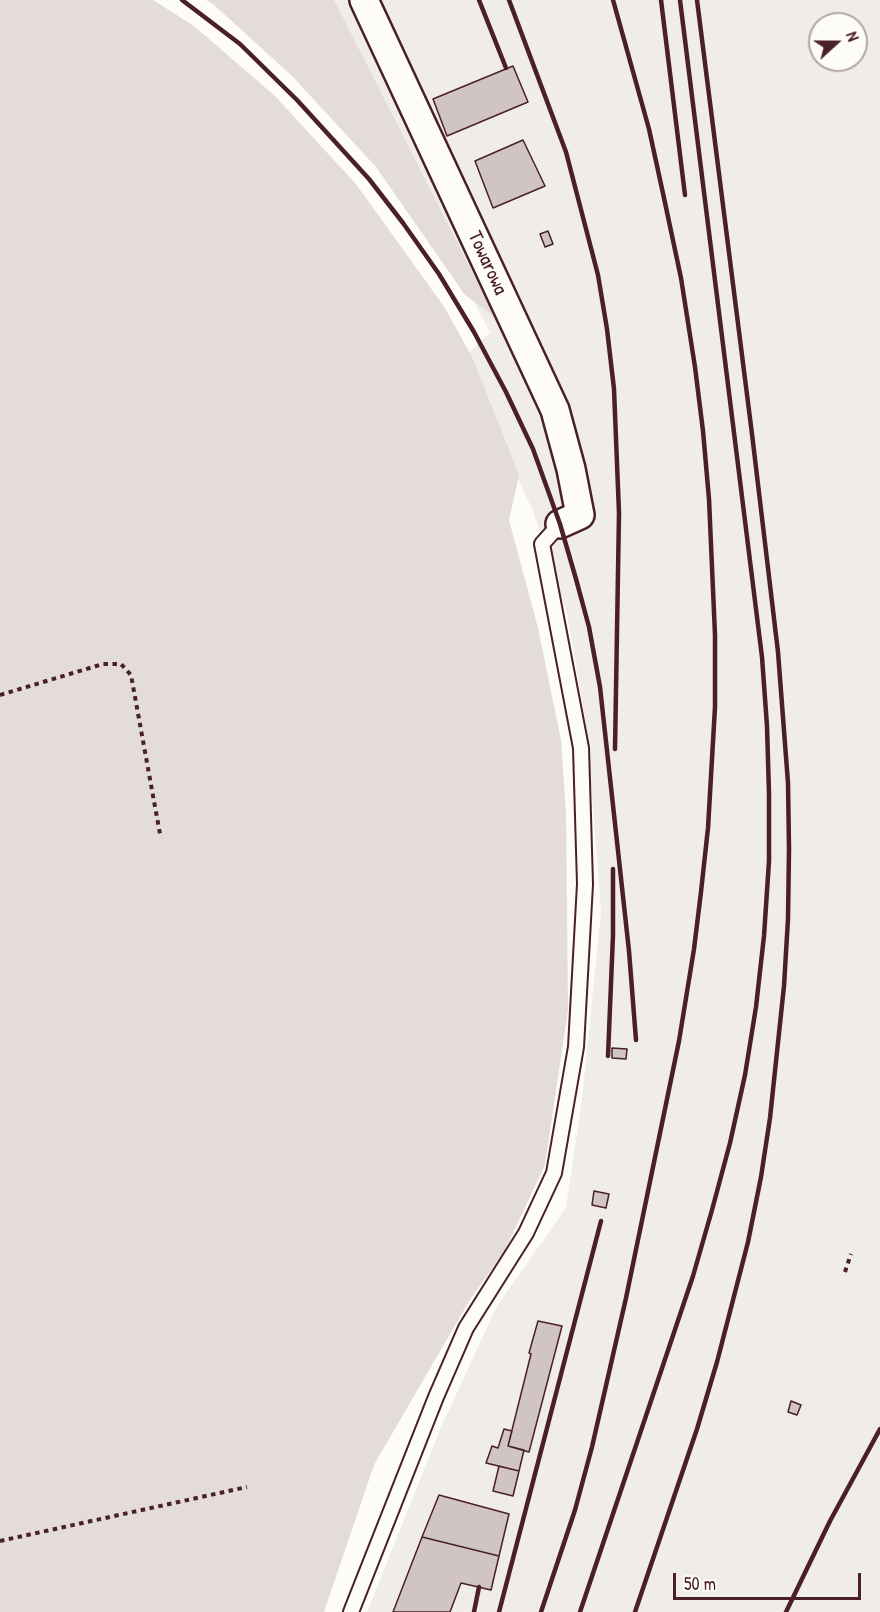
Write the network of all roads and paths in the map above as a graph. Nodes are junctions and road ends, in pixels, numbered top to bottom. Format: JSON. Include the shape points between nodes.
{"nodes":[{"id":1,"x":364,"y":0,"type":"edge"},
{"id":2,"x":560,"y":524,"type":"joint"},
{"id":3,"x":0,"y":695,"type":"edge"},
{"id":4,"x":160,"y":834,"type":"dead end"},
{"id":5,"x":851,"y":1254,"type":"dead end"},
{"id":6,"x":845,"y":1272,"type":"dead end"},
{"id":7,"x":247,"y":1487,"type":"dead end"},
{"id":8,"x":0,"y":1541,"type":"edge"},
{"id":9,"x":351,"y":1612,"type":"edge"}],
"edges":[{"from":1,"to":2,"type":"street","name":"Towarowa","via":[[555,410],[580,515]]},
{"from":2,"to":9,"type":"lane","via":[[542,544],[581,748],[585,884],[576,1047],[554,1173],[526,1233],[466,1328]]},
{"from":3,"to":4,"type":"path","via":[[104,664],[121,664],[131,675]]},
{"from":5,"to":6,"type":"path"},
{"from":7,"to":8,"type":"path"}]}
